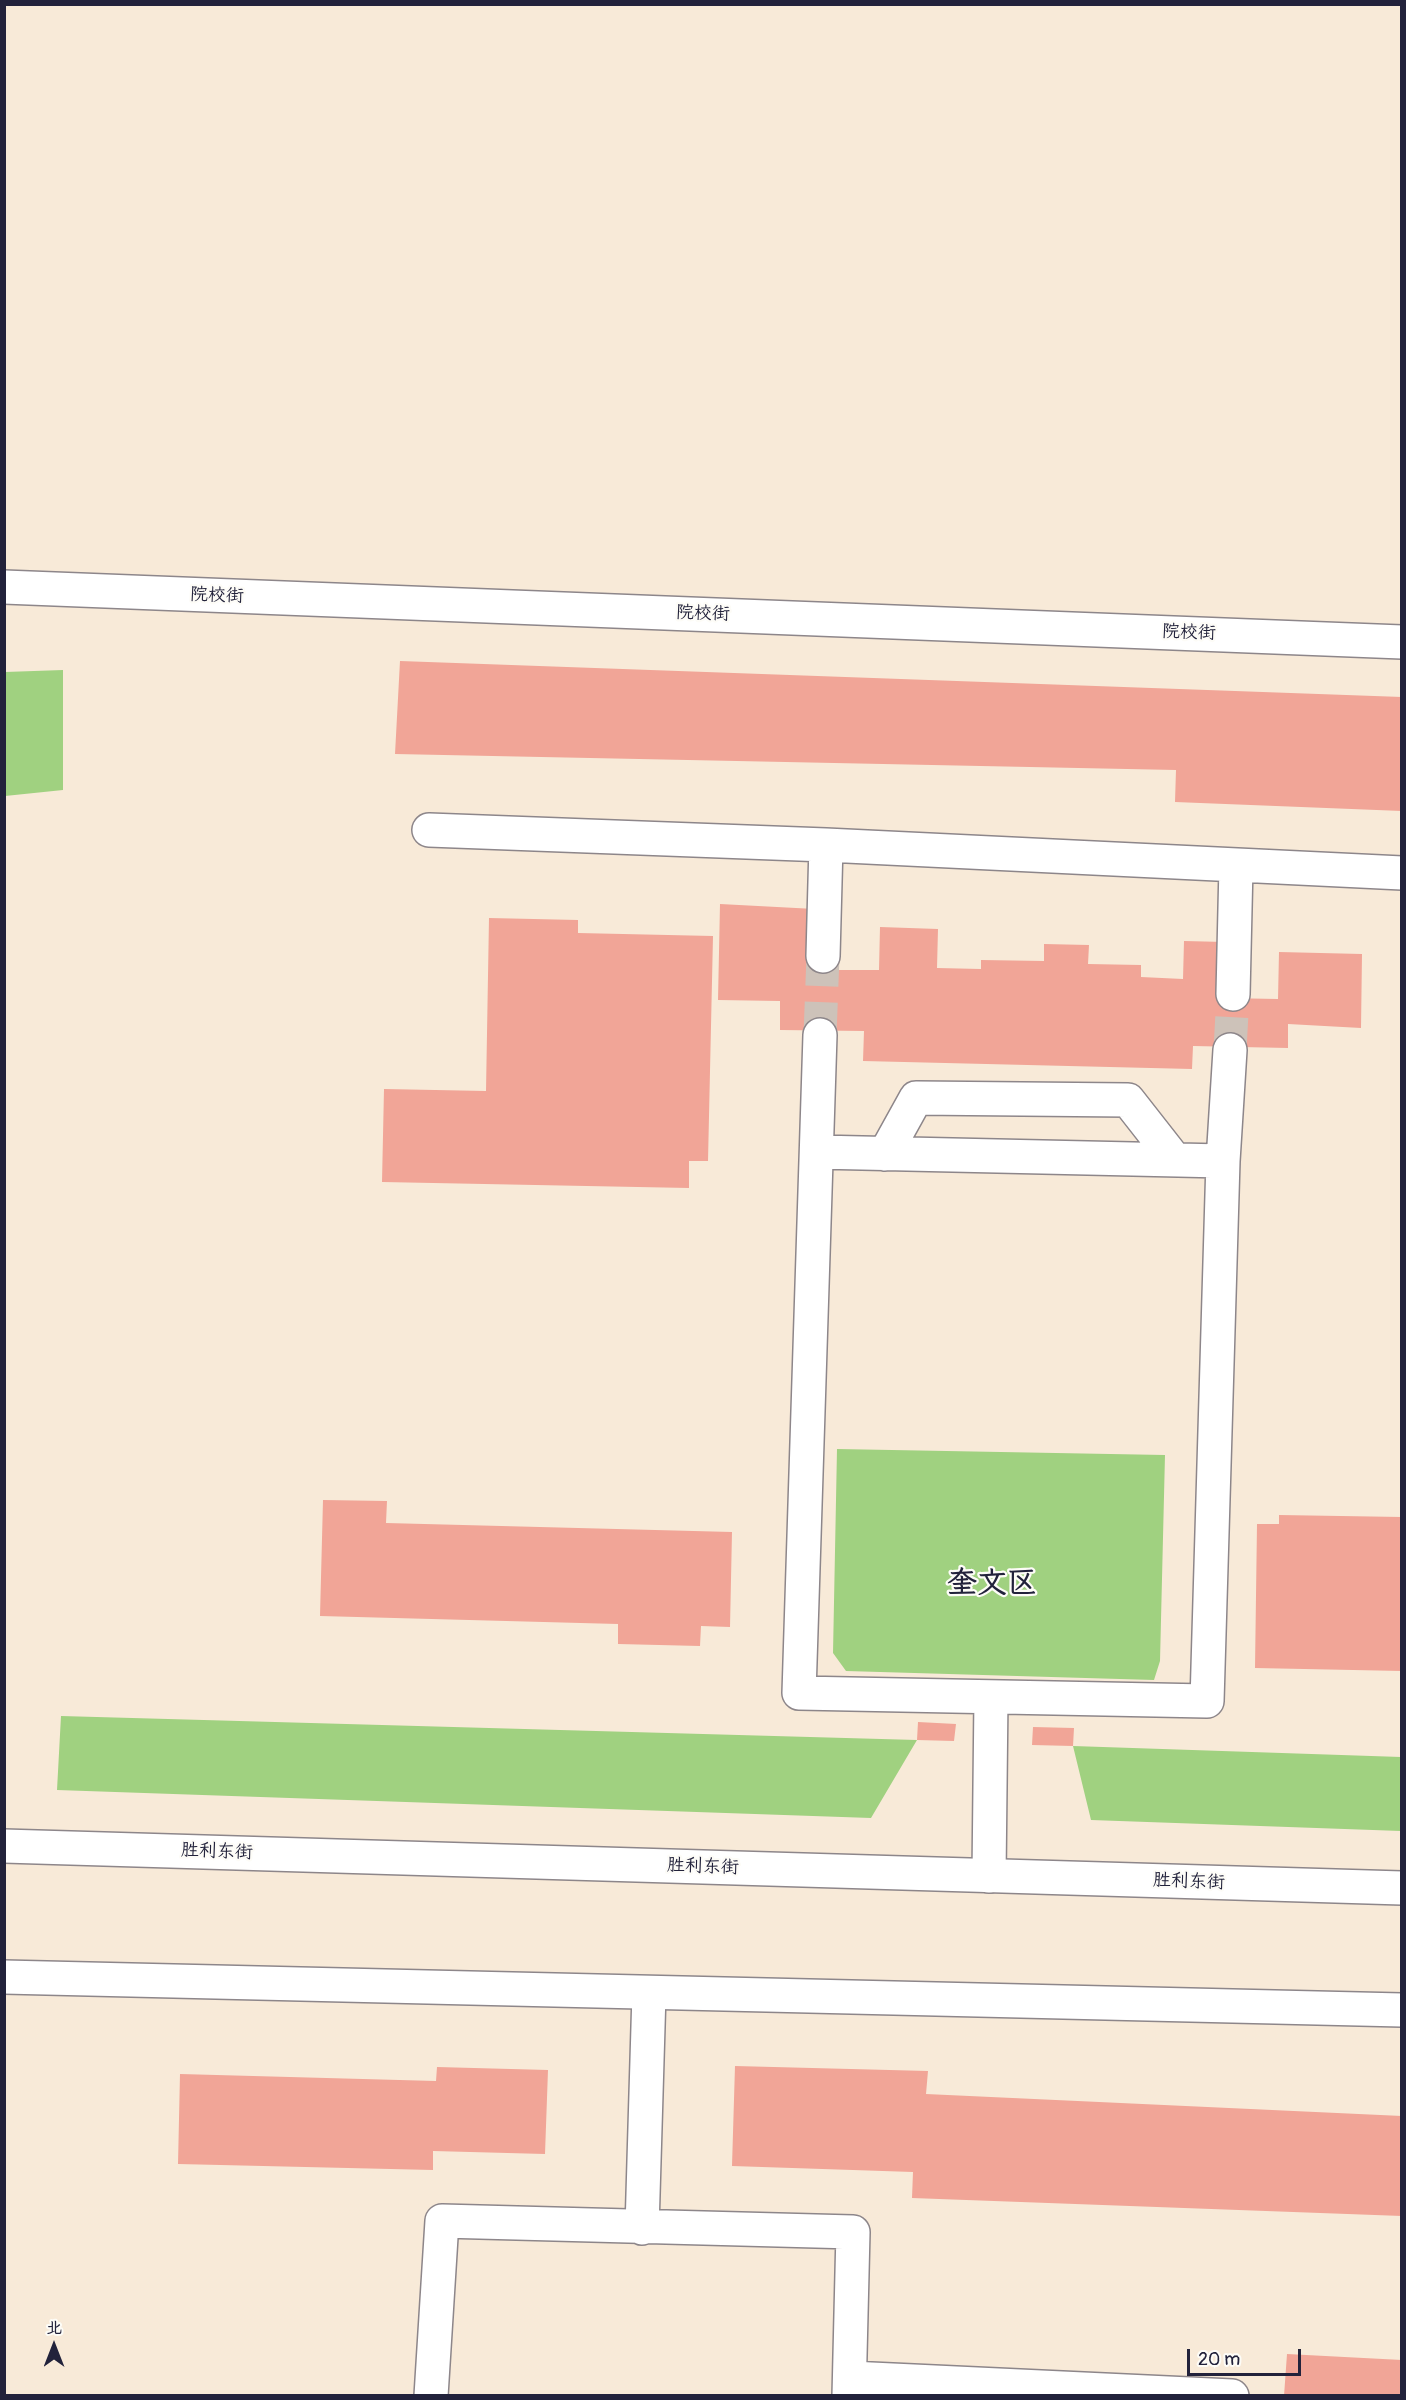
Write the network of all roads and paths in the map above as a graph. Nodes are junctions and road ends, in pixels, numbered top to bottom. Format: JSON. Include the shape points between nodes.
{"nodes":[{"id":1,"x":4,"y":587,"type":"edge"},
{"id":2,"x":1401,"y":642,"type":"edge"},
{"id":3,"x":429,"y":830,"type":"dead end"},
{"id":4,"x":826,"y":845,"type":"junction"},
{"id":5,"x":1236,"y":866,"type":"junction"},
{"id":6,"x":1401,"y":873,"type":"edge"},
{"id":7,"x":823,"y":956,"type":"tunnel mouth"},
{"id":8,"x":1233,"y":994,"type":"tunnel mouth"},
{"id":9,"x":820,"y":1035,"type":"tunnel mouth"},
{"id":10,"x":1230,"y":1050,"type":"tunnel mouth"},
{"id":11,"x":817,"y":1152,"type":"junction"},
{"id":12,"x":885,"y":1154,"type":"junction"},
{"id":13,"x":1175,"y":1160,"type":"junction"},
{"id":14,"x":1223,"y":1161,"type":"junction"},
{"id":15,"x":991,"y":1697,"type":"junction"},
{"id":16,"x":4,"y":1846,"type":"edge"},
{"id":17,"x":989,"y":1876,"type":"junction"},
{"id":18,"x":1401,"y":1888,"type":"edge"},
{"id":19,"x":4,"y":1977,"type":"edge"},
{"id":20,"x":650,"y":1993,"type":"junction"},
{"id":21,"x":1401,"y":2010,"type":"edge"},
{"id":22,"x":642,"y":2228,"type":"junction"},
{"id":23,"x":849,"y":2387,"type":"edge"},
{"id":24,"x":431,"y":2396,"type":"edge"},
{"id":25,"x":1232,"y":2396,"type":"edge"}],
"edges":[{"from":1,"to":2,"type":"main road","name":"院校街"},
{"from":3,"to":4,"type":"main road"},
{"from":4,"to":5,"type":"main road"},
{"from":4,"to":7,"type":"main road"},
{"from":5,"to":6,"type":"main road"},
{"from":5,"to":8,"type":"main road"},
{"from":9,"to":11,"type":"main road"},
{"from":10,"to":14,"type":"main road"},
{"from":11,"to":12,"type":"main road"},
{"from":11,"to":15,"type":"main road","via":[[799,1694]]},
{"from":12,"to":13,"type":"main road"},
{"from":12,"to":13,"type":"main road","via":[[916,1098],[1128,1100]]},
{"from":13,"to":14,"type":"main road"},
{"from":14,"to":15,"type":"main road","via":[[1207,1701]]},
{"from":15,"to":17,"type":"main road"},
{"from":16,"to":17,"type":"main road","name":"胜利东街"},
{"from":17,"to":18,"type":"main road","name":"胜利东街"},
{"from":19,"to":20,"type":"main road"},
{"from":20,"to":21,"type":"main road"},
{"from":20,"to":22,"type":"main road"},
{"from":22,"to":23,"type":"main road","via":[[853,2232]]},
{"from":22,"to":24,"type":"main road","via":[[442,2221]]},
{"from":23,"to":25,"type":"main road"}]}
